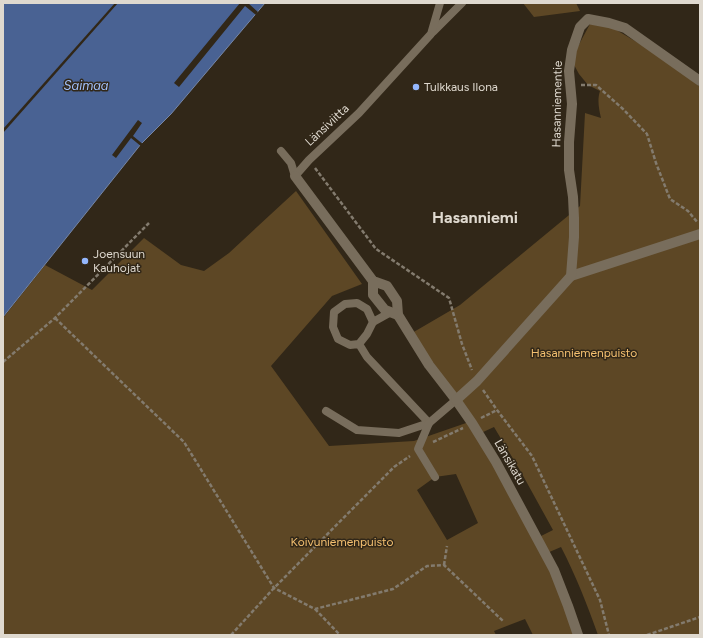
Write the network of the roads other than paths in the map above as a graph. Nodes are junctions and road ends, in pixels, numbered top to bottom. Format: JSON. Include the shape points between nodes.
{"nodes":[{"id":1,"x":440,"y":3,"type":"edge"},
{"id":2,"x":462,"y":3,"type":"edge"},
{"id":3,"x":431,"y":34,"type":"junction"},
{"id":4,"x":700,"y":81,"type":"edge"},
{"id":5,"x":281,"y":151,"type":"dead end"},
{"id":6,"x":295,"y":176,"type":"junction"},
{"id":7,"x":700,"y":234,"type":"edge"},
{"id":8,"x":571,"y":276,"type":"junction"},
{"id":9,"x":373,"y":281,"type":"junction"},
{"id":10,"x":394,"y":314,"type":"junction"},
{"id":11,"x":372,"y":322,"type":"junction"},
{"id":12,"x":359,"y":344,"type":"junction"},
{"id":13,"x":456,"y":400,"type":"junction"},
{"id":14,"x":326,"y":411,"type":"dead end"},
{"id":15,"x":429,"y":423,"type":"junction"},
{"id":16,"x":435,"y":477,"type":"dead end"},
{"id":17,"x":578,"y":635,"type":"edge"}],
"edges":[{"from":1,"to":3,"type":"lane","name":"Länsiviitta"},
{"from":2,"to":3,"type":"lane"},
{"from":3,"to":6,"type":"lane","name":"Länsiviitta","via":[[359,113]]},
{"from":4,"to":8,"type":"street","name":"Hasanniementie","via":[[625,28],[588,19],[580,28],[572,50],[569,71],[572,104],[569,170],[574,218]]},
{"from":5,"to":6,"type":"lane","via":[[291,163]]},
{"from":6,"to":9,"type":"street","name":"Länsikatu"},
{"from":7,"to":8,"type":"street"},
{"from":8,"to":13,"type":"street","via":[[477,381]]},
{"from":9,"to":10,"type":"street","name":"Länsikatu","via":[[373,295],[384,310]]},
{"from":9,"to":10,"type":"street","name":"Länsikatu","via":[[387,286],[397,301]]},
{"from":10,"to":11,"type":"lane"},
{"from":10,"to":13,"type":"street","name":"Länsikatu"},
{"from":11,"to":12,"type":"lane"},
{"from":11,"to":12,"type":"lane","via":[[367,309],[357,303],[344,304],[334,312],[333,327],[338,338],[350,345]]},
{"from":12,"to":15,"type":"lane","via":[[367,357]]},
{"from":13,"to":15,"type":"lane"},
{"from":13,"to":17,"type":"street","name":"Länsikatu","via":[[496,462],[554,570]]},
{"from":14,"to":15,"type":"lane","via":[[357,430],[399,433]]},
{"from":15,"to":16,"type":"lane","via":[[418,449]]}]}
